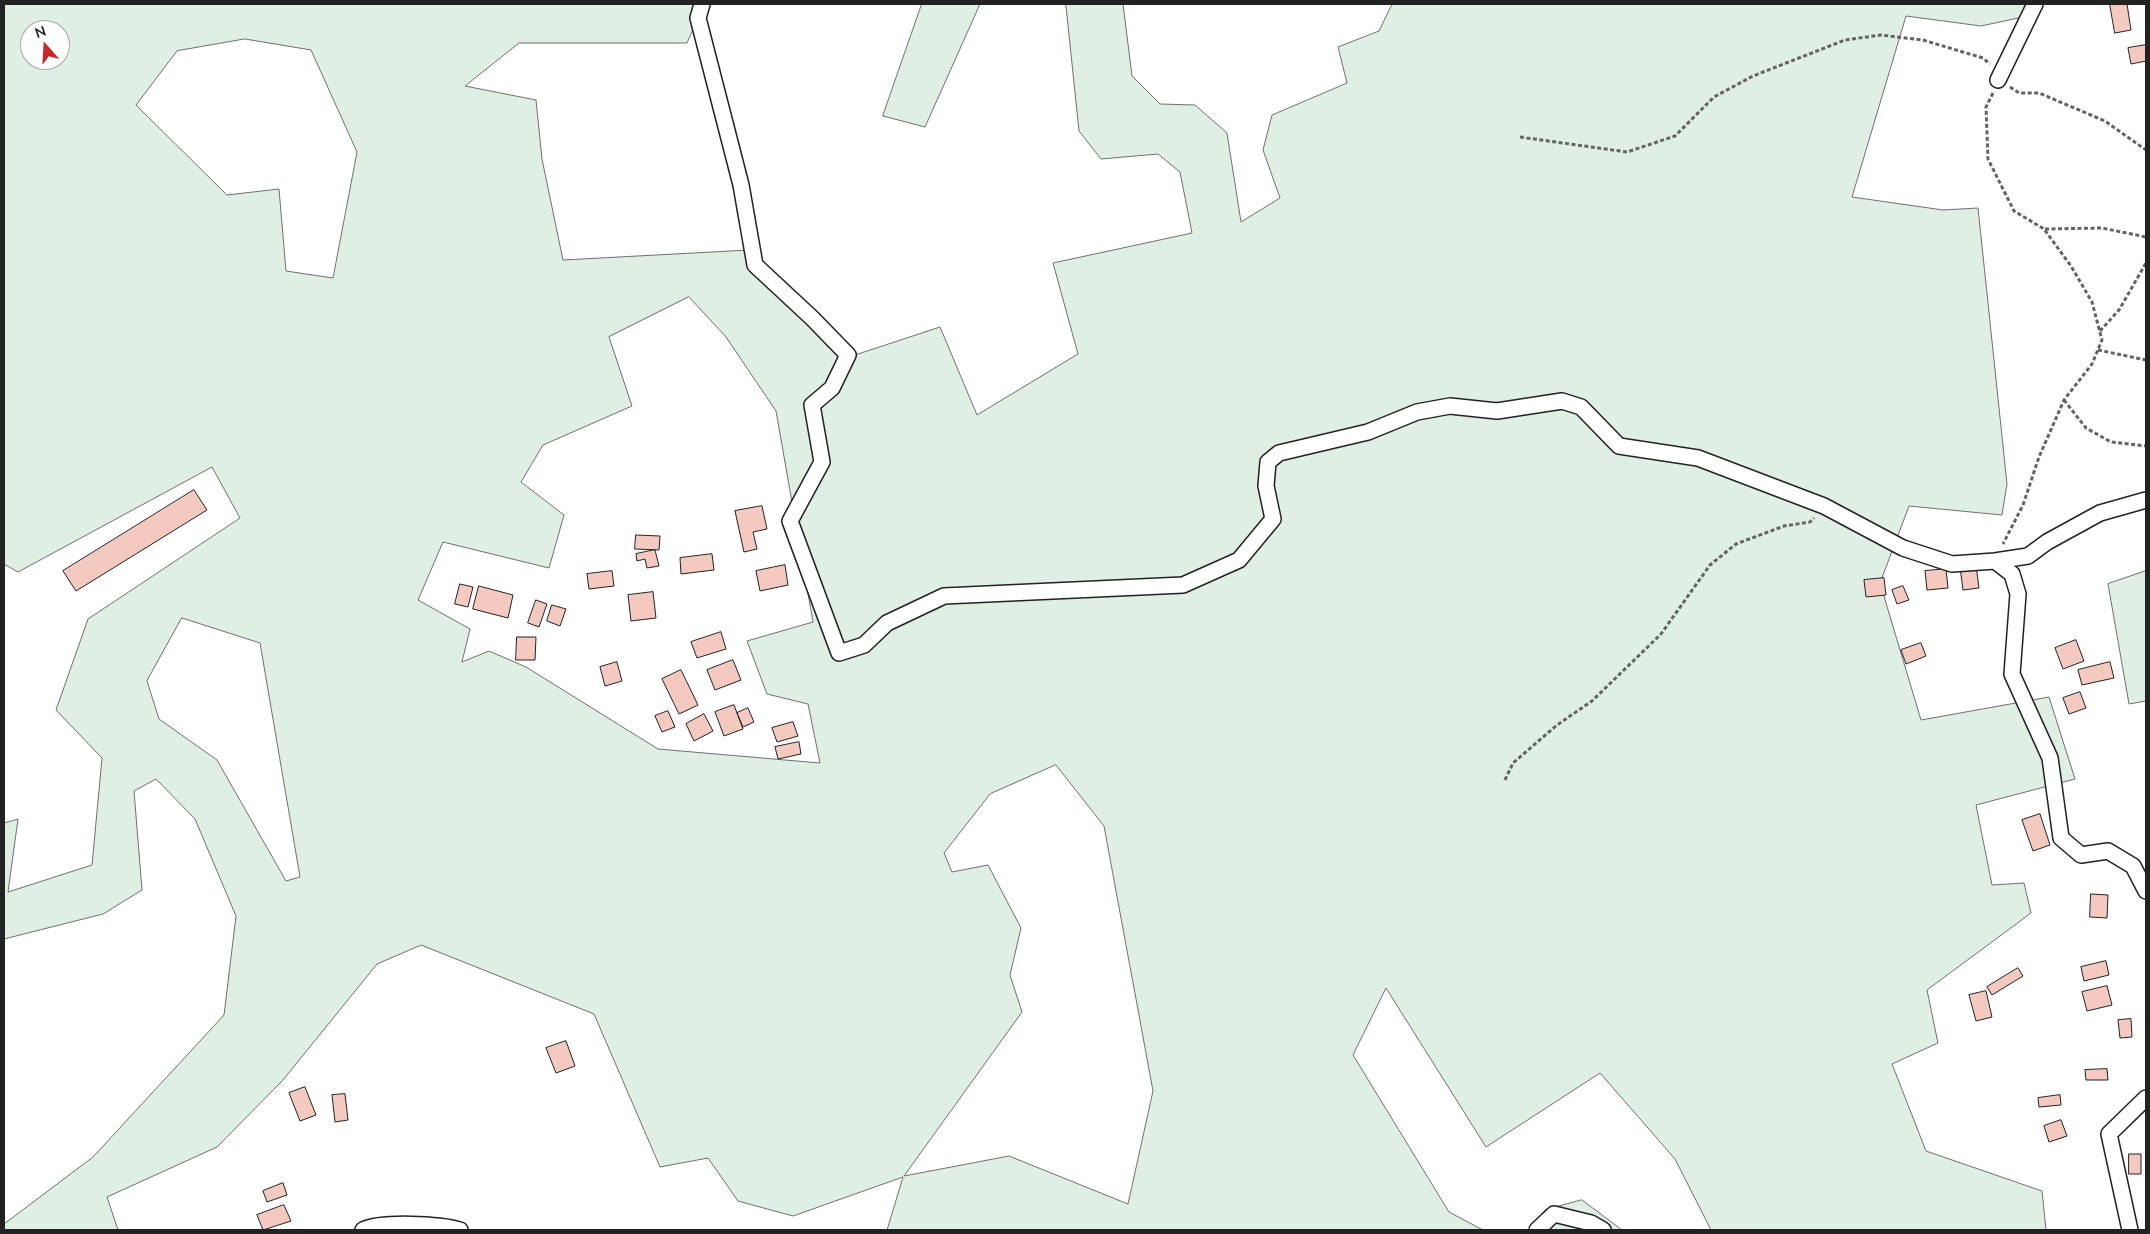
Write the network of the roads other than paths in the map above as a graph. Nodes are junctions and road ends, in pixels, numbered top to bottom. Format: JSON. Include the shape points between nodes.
{"nodes":[{"id":1,"x":702,"y":4,"type":"edge"},
{"id":2,"x":2035,"y":4,"type":"edge"},
{"id":3,"x":1998,"y":80,"type":"road end"},
{"id":4,"x":2146,"y":500,"type":"edge"},
{"id":5,"x":1996,"y":562,"type":"junction"},
{"id":6,"x":2146,"y":891,"type":"edge"},
{"id":7,"x":2146,"y":1098,"type":"edge"},
{"id":8,"x":363,"y":1230,"type":"edge"},
{"id":9,"x":460,"y":1230,"type":"edge"},
{"id":10,"x":1537,"y":1230,"type":"edge"},
{"id":11,"x":1602,"y":1230,"type":"edge"},
{"id":12,"x":2130,"y":1230,"type":"edge"}],
"edges":[{"from":1,"to":5,"type":"street","via":[[698,18],[742,185],[754,265],[848,355],[832,388],[812,405],[822,462],[790,521],[839,652],[864,645],[887,623],[944,596],[1183,585],[1239,560],[1273,519],[1266,486],[1268,462],[1279,453],[1368,432],[1417,412],[1450,406],[1497,411],[1562,401],[1581,407],[1619,446],[1698,458],[1824,506],[1903,548],[1952,564]]},
{"from":2,"to":3,"type":"street"},
{"from":4,"to":5,"type":"street","via":[[2100,513],[2028,556]]},
{"from":5,"to":6,"type":"street","via":[[2012,574],[2018,594],[2012,674],[2050,758],[2061,838],[2080,855],[2108,851],[2133,866]]},
{"from":7,"to":12,"type":"street","via":[[2109,1134]]},
{"from":8,"to":9,"type":"street","via":[[373,1226],[435,1226]]},
{"from":10,"to":11,"type":"street","via":[[1554,1214],[1591,1222]]}]}
